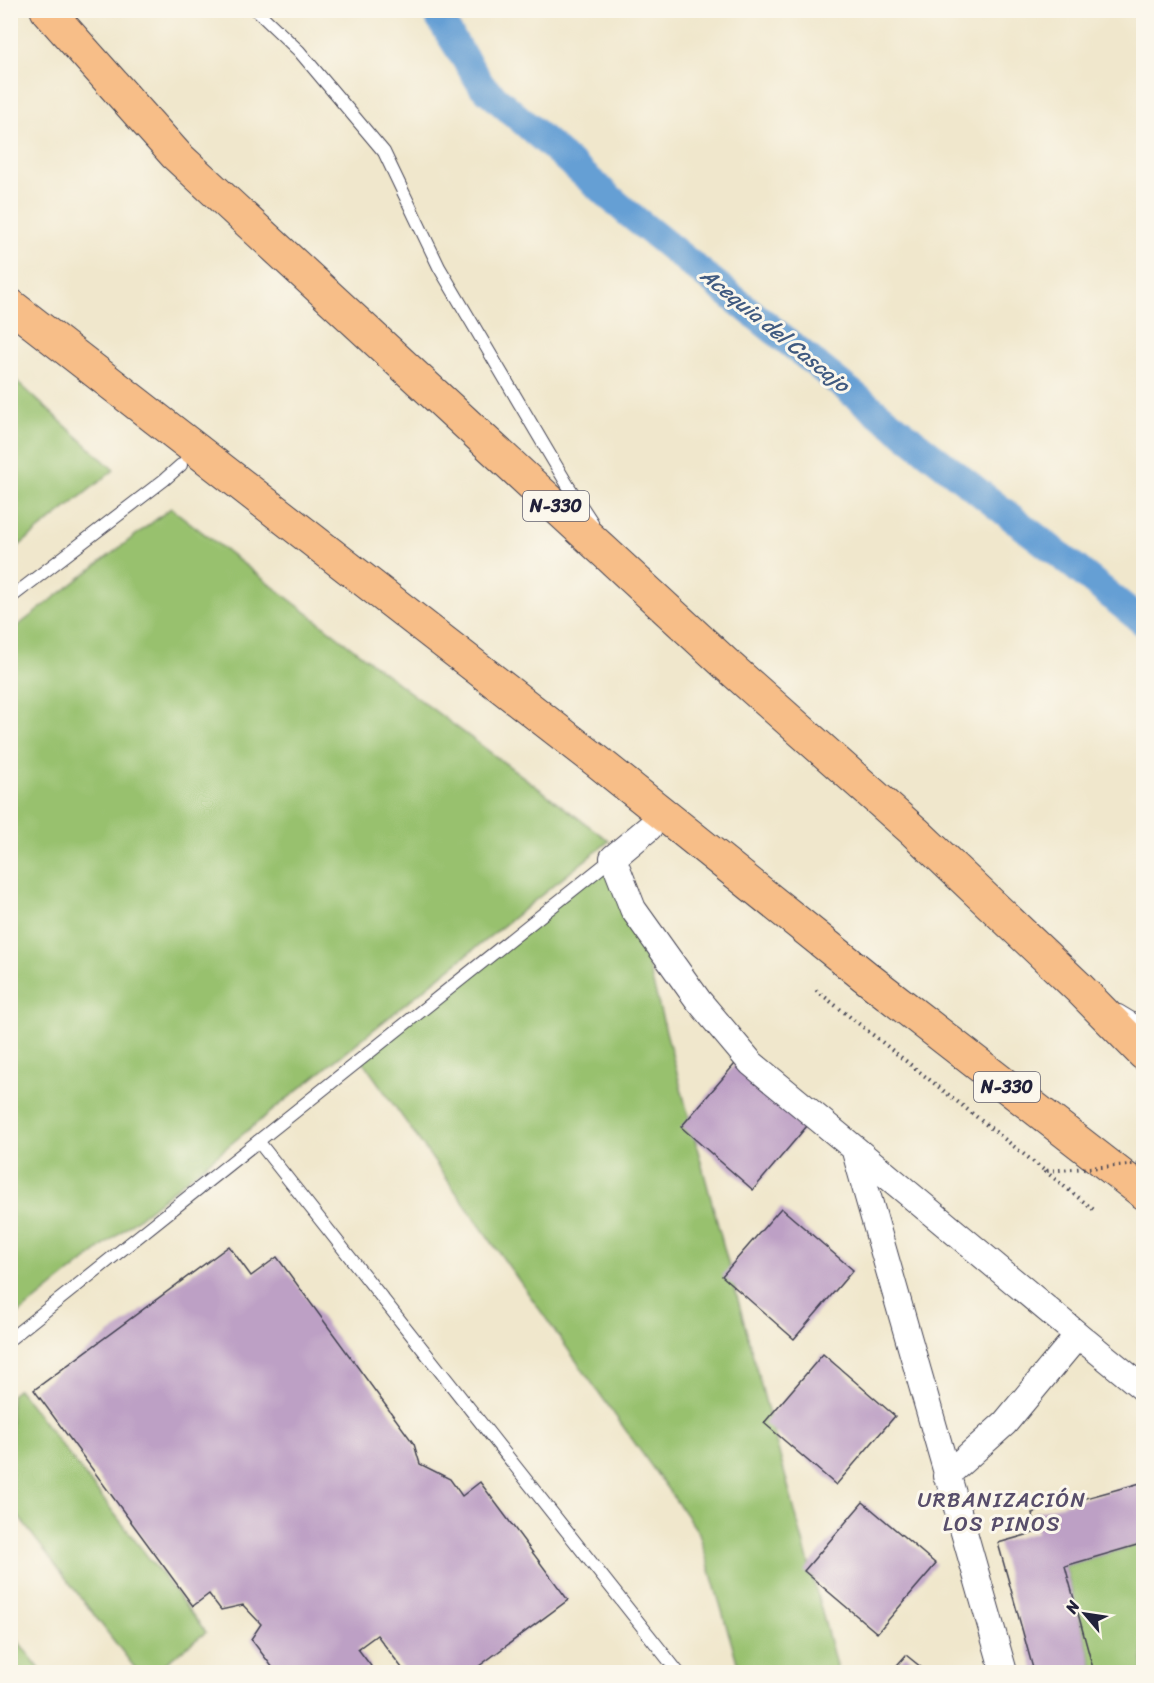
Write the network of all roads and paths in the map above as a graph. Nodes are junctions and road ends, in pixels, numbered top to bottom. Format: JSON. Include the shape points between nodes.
{"nodes":[{"id":1,"x":47,"y":10,"type":"edge"},
{"id":2,"x":256,"y":10,"type":"edge"},
{"id":3,"x":10,"y":307,"type":"edge"},
{"id":4,"x":181,"y":465,"type":"junction"},
{"id":5,"x":620,"y":566,"type":"junction"},
{"id":6,"x":10,"y":598,"type":"edge"},
{"id":7,"x":650,"y":828,"type":"junction"},
{"id":8,"x":613,"y":858,"type":"junction"},
{"id":9,"x":872,"y":981,"type":"junction"},
{"id":10,"x":1079,"y":988,"type":"junction"},
{"id":11,"x":816,"y":990,"type":"dead end"},
{"id":12,"x":1143,"y":1026,"type":"edge"},
{"id":13,"x":1143,"y":1054,"type":"edge"},
{"id":14,"x":258,"y":1141,"type":"junction"},
{"id":15,"x":854,"y":1148,"type":"junction"},
{"id":16,"x":1143,"y":1164,"type":"edge"},
{"id":17,"x":1045,"y":1171,"type":"junction"},
{"id":18,"x":1143,"y":1193,"type":"edge"},
{"id":19,"x":1094,"y":1210,"type":"dead end"},
{"id":20,"x":1078,"y":1335,"type":"junction"},
{"id":21,"x":10,"y":1339,"type":"edge"},
{"id":22,"x":1143,"y":1389,"type":"edge"},
{"id":23,"x":946,"y":1476,"type":"junction"},
{"id":24,"x":678,"y":1672,"type":"edge"},
{"id":25,"x":1004,"y":1672,"type":"edge"}],
"edges":[{"from":1,"to":5,"type":"highway","number":"N-330","via":[[176,155]]},
{"from":2,"to":5,"type":"lane","via":[[299,51],[384,152],[439,267]]},
{"from":3,"to":4,"type":"highway"},
{"from":3,"to":9,"type":"highway","number":"N-330","via":[[597,761]]},
{"from":4,"to":6,"type":"lane"},
{"from":4,"to":7,"type":"highway"},
{"from":5,"to":10,"type":"highway","number":"N-330","via":[[915,832]]},
{"from":7,"to":8,"type":"street"},
{"from":7,"to":9,"type":"highway"},
{"from":8,"to":14,"type":"lane"},
{"from":8,"to":15,"type":"street","via":[[633,909],[698,1000],[751,1063]]},
{"from":9,"to":18,"type":"highway","number":"N-330"},
{"from":10,"to":12,"type":"lane"},
{"from":10,"to":13,"type":"highway","number":"N-330"},
{"from":11,"to":17,"type":"path","bridge":true},
{"from":14,"to":21,"type":"lane"},
{"from":14,"to":24,"type":"lane"},
{"from":15,"to":20,"type":"street"},
{"from":15,"to":23,"type":"street"},
{"from":16,"to":17,"type":"path","bridge":true},
{"from":17,"to":19,"type":"path"},
{"from":20,"to":22,"type":"street"},
{"from":20,"to":23,"type":"street","via":[[1005,1423]]},
{"from":23,"to":25,"type":"street"}]}
